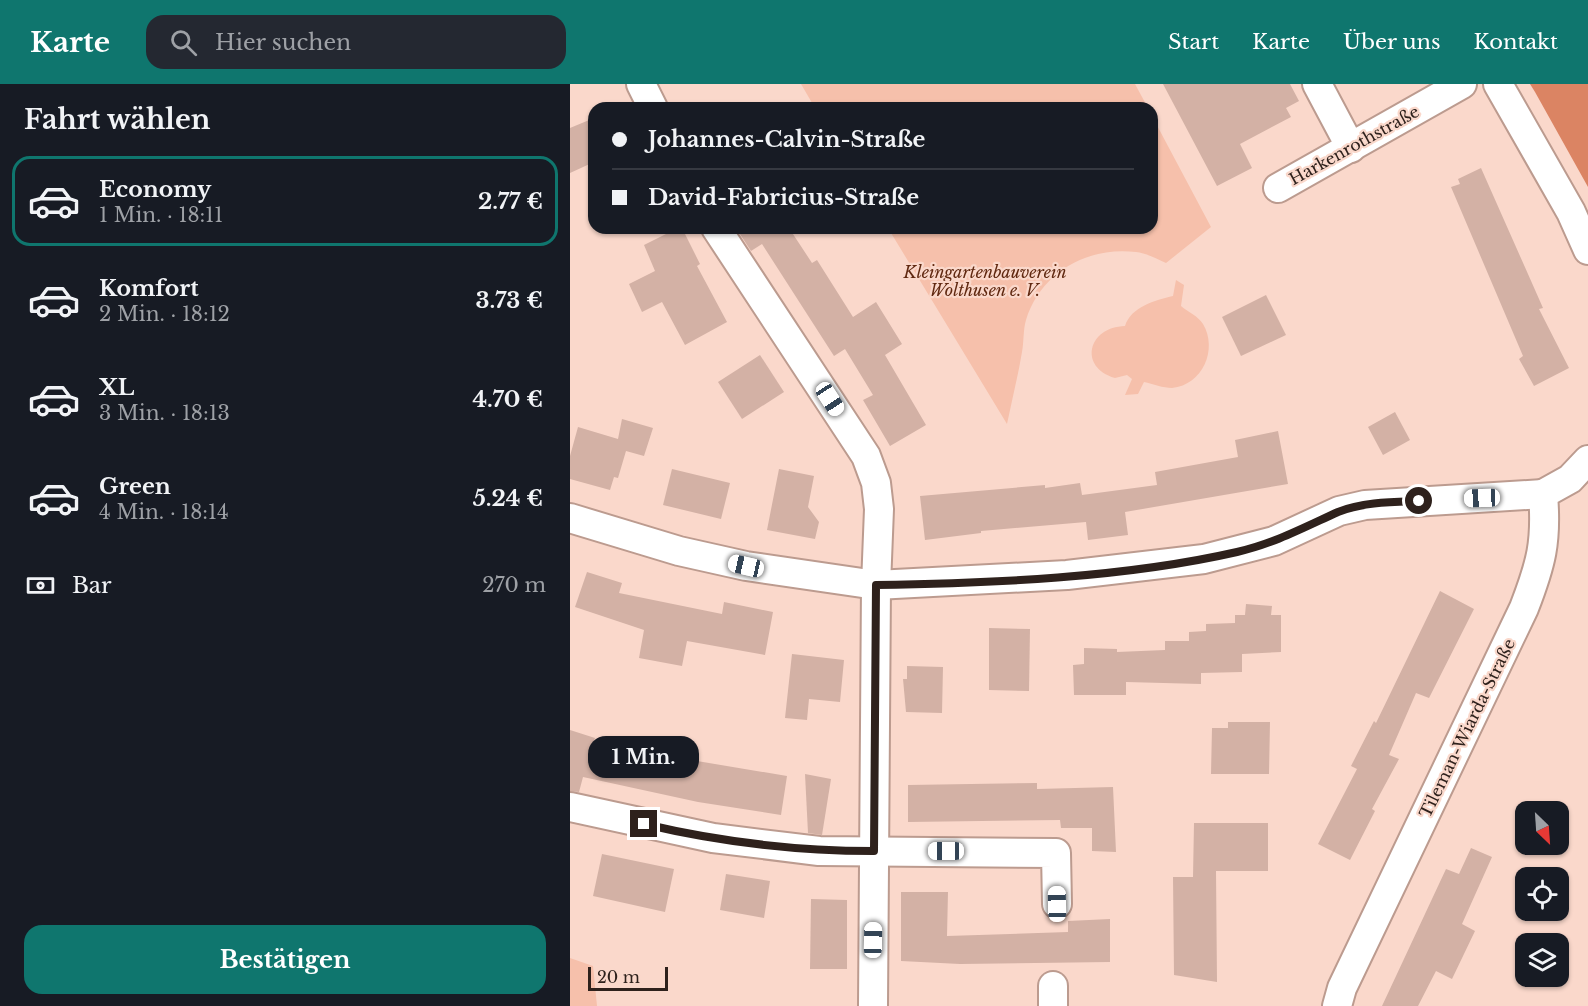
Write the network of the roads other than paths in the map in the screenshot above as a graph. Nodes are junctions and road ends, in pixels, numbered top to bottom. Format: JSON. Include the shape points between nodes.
{"nodes":[{"id":1,"x":641,"y":84,"type":"edge"},
{"id":2,"x":1317,"y":84,"type":"edge"},
{"id":3,"x":1462,"y":84,"type":"edge"},
{"id":4,"x":1498,"y":84,"type":"edge"},
{"id":5,"x":650,"y":102,"type":"edge"},
{"id":6,"x":1352,"y":148,"type":"junction"},
{"id":7,"x":1278,"y":188,"type":"dead end"},
{"id":8,"x":720,"y":234,"type":"edge"},
{"id":9,"x":1588,"y":250,"type":"edge"},
{"id":10,"x":1588,"y":460,"type":"edge"},
{"id":11,"x":1543,"y":494,"type":"junction"},
{"id":12,"x":570,"y":518,"type":"edge"},
{"id":13,"x":876,"y":585,"type":"junction"},
{"id":14,"x":570,"y":807,"type":"edge"},
{"id":15,"x":874,"y":851,"type":"junction"},
{"id":16,"x":1057,"y":904,"type":"dead end"},
{"id":17,"x":873,"y":1006,"type":"edge"},
{"id":18,"x":1337,"y":1006,"type":"edge"}],
"edges":[{"from":1,"to":5,"type":"street"},
{"from":2,"to":6,"type":"street"},
{"from":3,"to":6,"type":"street","name":"Harkenrothstraße"},
{"from":4,"to":9,"type":"street","via":[[1571,212]]},
{"from":6,"to":7,"type":"street","name":"Harkenrothstraße"},
{"from":8,"to":13,"type":"street","via":[[866,456],[876,483],[879,509]]},
{"from":10,"to":11,"type":"street","via":[[1570,479]]},
{"from":11,"to":13,"type":"street","via":[[1365,505],[1240,552],[1181,563],[1056,576]]},
{"from":11,"to":18,"type":"street","name":"Tileman-Wiarda-Straße","via":[[1543,556],[1524,608],[1342,987]]},
{"from":12,"to":13,"type":"street","via":[[735,563]]},
{"from":13,"to":15,"type":"street"},
{"from":14,"to":15,"type":"street","via":[[713,838],[819,851]]},
{"from":15,"to":16,"type":"street","via":[[1056,853]]},
{"from":15,"to":17,"type":"street"}]}
